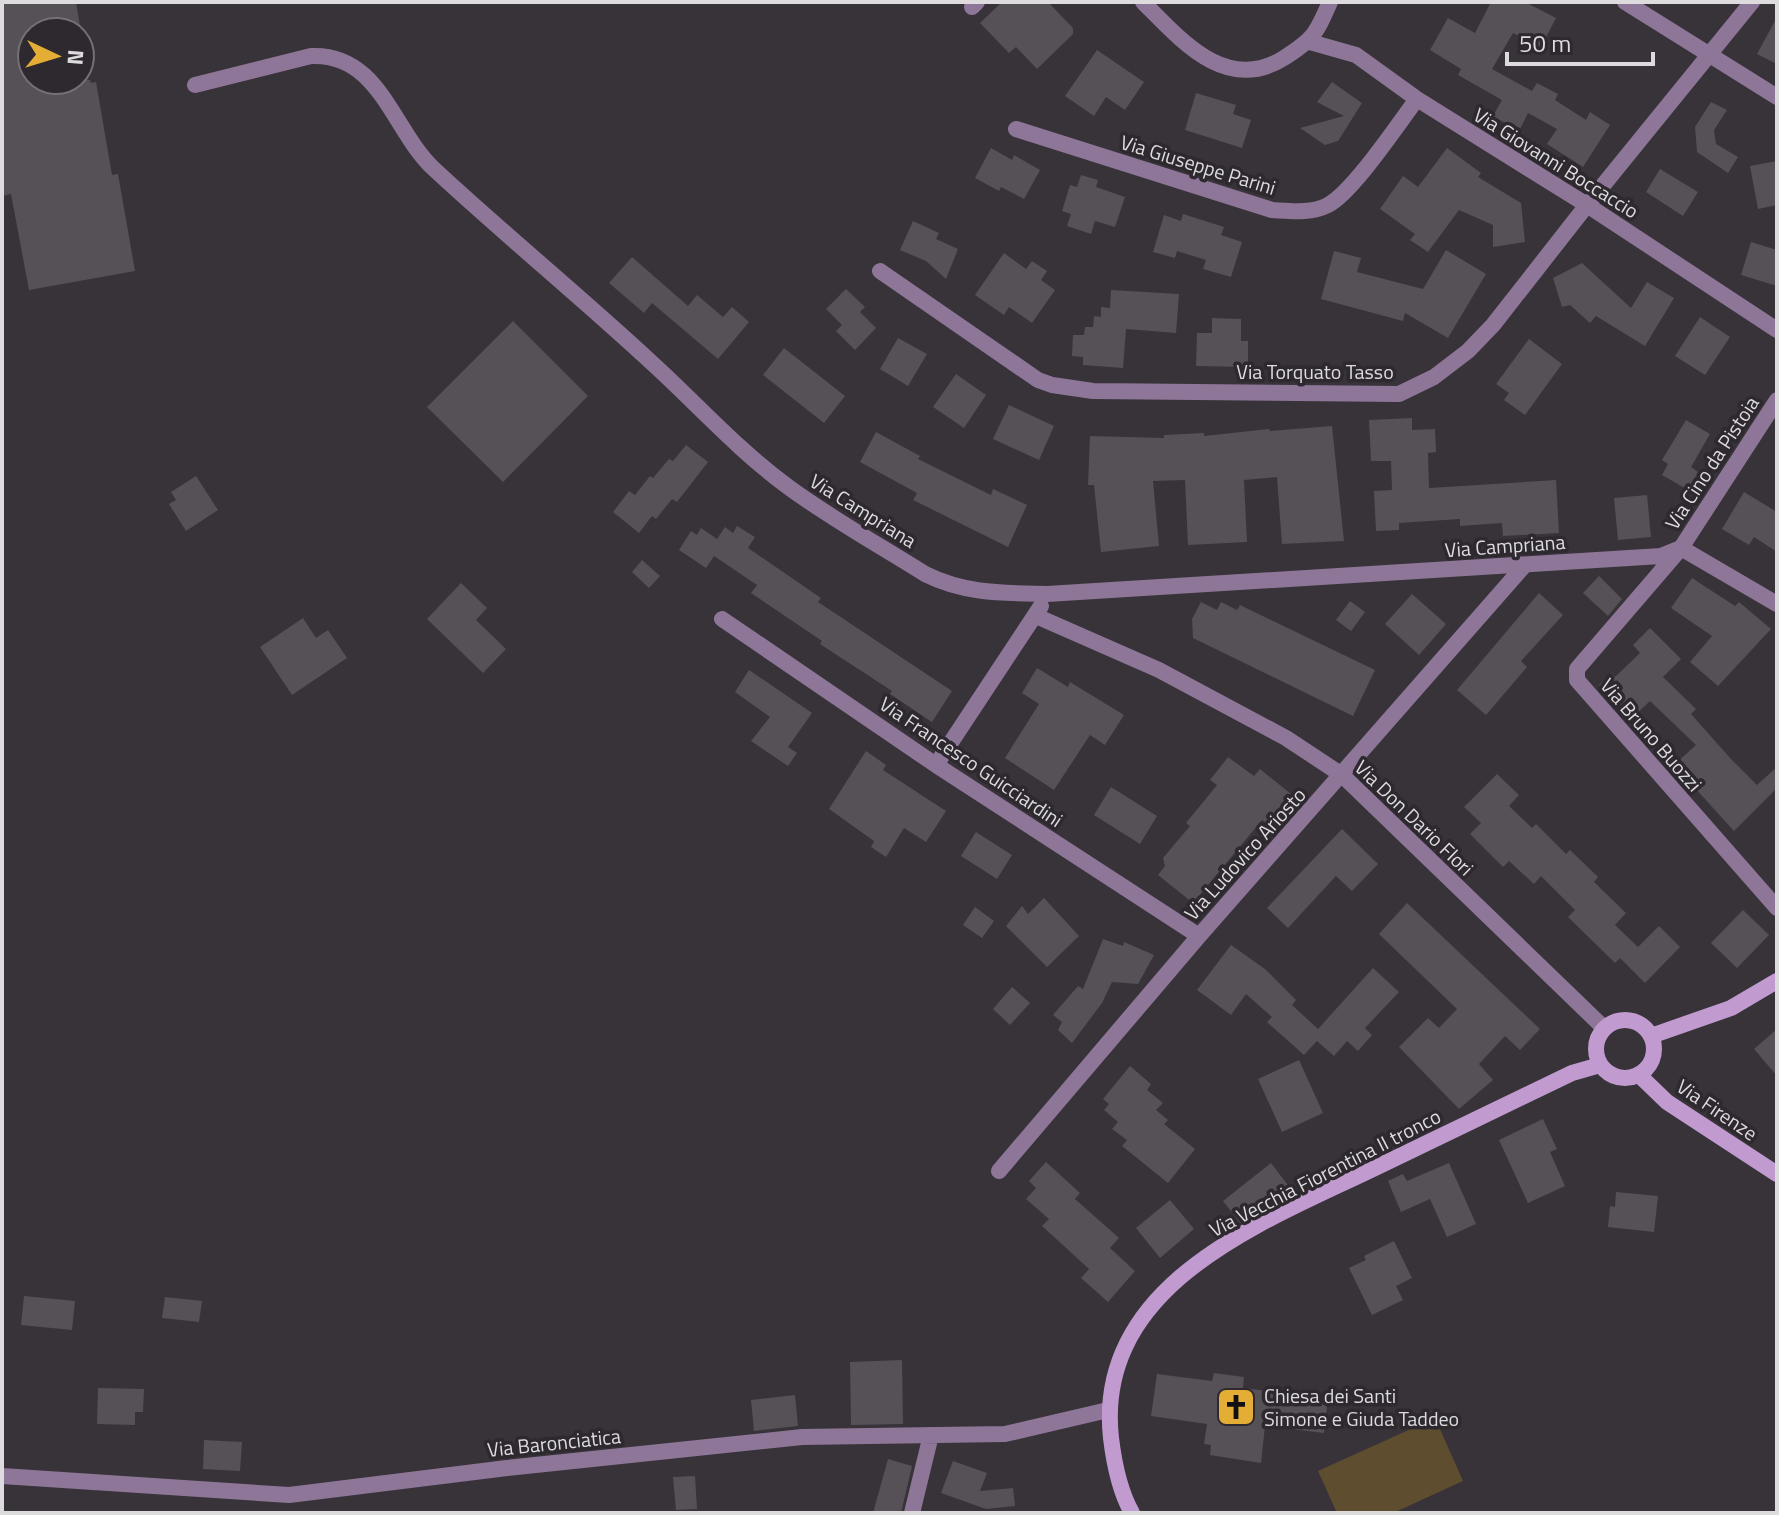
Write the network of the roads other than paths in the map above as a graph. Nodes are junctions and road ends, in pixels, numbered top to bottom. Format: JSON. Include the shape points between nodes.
{"nodes":[{"id":1,"x":1143,"y":2,"type":"edge"},
{"id":2,"x":1330,"y":2,"type":"edge"},
{"id":3,"x":1625,"y":2,"type":"edge"},
{"id":4,"x":1752,"y":2,"type":"edge"},
{"id":5,"x":1310,"y":42,"type":"junction"},
{"id":6,"x":1708,"y":55,"type":"junction"},
{"id":7,"x":195,"y":85,"type":"dead end"},
{"id":8,"x":1777,"y":97,"type":"edge"},
{"id":9,"x":1417,"y":99,"type":"junction"},
{"id":10,"x":1016,"y":129,"type":"dead end"},
{"id":11,"x":1587,"y":205,"type":"junction"},
{"id":12,"x":880,"y":271,"type":"dead end"},
{"id":13,"x":1777,"y":330,"type":"edge"},
{"id":14,"x":1777,"y":400,"type":"edge"},
{"id":15,"x":1681,"y":548,"type":"junction"},
{"id":16,"x":1524,"y":566,"type":"junction"},
{"id":17,"x":1047,"y":594,"type":"junction"},
{"id":18,"x":1777,"y":604,"type":"edge"},
{"id":19,"x":1036,"y":616,"type":"junction"},
{"id":20,"x":722,"y":619,"type":"dead end"},
{"id":21,"x":936,"y":765,"type":"junction"},
{"id":22,"x":1342,"y":775,"type":"junction"},
{"id":23,"x":1777,"y":908,"type":"edge"},
{"id":24,"x":1199,"y":936,"type":"junction"},
{"id":25,"x":1777,"y":981,"type":"edge"},
{"id":26,"x":1604,"y":1028,"type":"junction"},
{"id":27,"x":1651,"y":1036,"type":"junction"},
{"id":28,"x":1600,"y":1065,"type":"junction"},
{"id":29,"x":1639,"y":1075,"type":"junction"},
{"id":30,"x":999,"y":1171,"type":"dead end"},
{"id":31,"x":1777,"y":1174,"type":"edge"},
{"id":32,"x":1108,"y":1410,"type":"junction"},
{"id":33,"x":931,"y":1435,"type":"junction"},
{"id":34,"x":2,"y":1476,"type":"edge"},
{"id":35,"x":912,"y":1513,"type":"edge"},
{"id":36,"x":1132,"y":1513,"type":"edge"}],
"edges":[{"from":1,"to":5,"type":"street","via":[[1196,51],[1242,71],[1278,61]]},
{"from":2,"to":5,"type":"street"},
{"from":3,"to":6,"type":"street"},
{"from":4,"to":6,"type":"street","name":"Via Torquato Tasso"},
{"from":5,"to":9,"type":"street","name":"Via Giovanni Boccaccio","via":[[1356,55]]},
{"from":6,"to":8,"type":"street"},
{"from":6,"to":11,"type":"street","name":"Via Torquato Tasso"},
{"from":7,"to":17,"type":"street","name":"Via Campriana","via":[[311,56],[344,59],[375,87],[430,165],[787,487],[948,585]]},
{"from":9,"to":10,"type":"street","name":"Via Giuseppe Parini","via":[[1343,194],[1326,206],[1299,212],[1272,210]]},
{"from":9,"to":11,"type":"street","name":"Via Giovanni Boccaccio"},
{"from":11,"to":12,"type":"street","name":"Via Torquato Tasso","via":[[1468,351],[1434,377],[1399,394],[1093,391],[1052,385],[1023,371]]},
{"from":11,"to":13,"type":"street","name":"Via Giovanni Boccaccio"},
{"from":14,"to":15,"type":"street","name":"Via Cino da Pistoia"},
{"from":15,"to":16,"type":"street","name":"Via Campriana","via":[[1661,556]]},
{"from":15,"to":18,"type":"street"},
{"from":15,"to":23,"type":"street","name":"Via Bruno Buozzi","via":[[1577,669],[1577,680]]},
{"from":16,"to":17,"type":"street","name":"Via Campriana"},
{"from":16,"to":22,"type":"street","name":"Via Ludovico Ariosto"},
{"from":17,"to":19,"type":"street"},
{"from":19,"to":21,"type":"street"},
{"from":19,"to":22,"type":"street","name":"Via Don Dario Flori","via":[[1184,683]]},
{"from":20,"to":21,"type":"street","name":"Via Francesco Guicciardini"},
{"from":21,"to":24,"type":"street","name":"Via Francesco Guicciardini"},
{"from":22,"to":24,"type":"street","name":"Via Ludovico Ariosto"},
{"from":22,"to":26,"type":"street","name":"Via Don Dario Flori"},
{"from":24,"to":30,"type":"street","name":"Via Ludovico Ariosto"},
{"from":25,"to":27,"type":"street","via":[[1731,1008]]},
{"from":26,"to":27,"type":"street","via":[[1633,1020]]},
{"from":26,"to":28,"type":"street","via":[[1596,1045]]},
{"from":27,"to":29,"type":"street","via":[[1650,1065]]},
{"from":28,"to":29,"type":"street","via":[[1623,1079]]},
{"from":28,"to":32,"type":"street","name":"Via Vecchia Fiorentina II tronco","via":[[1572,1073],[1264,1221],[1206,1255],[1139,1320],[1124,1349]]},
{"from":29,"to":31,"type":"street","name":"Via Firenze","via":[[1667,1102]]},
{"from":32,"to":33,"type":"street","name":"Via Baronciatica","via":[[1005,1434]]},
{"from":32,"to":36,"type":"street","name":"Via Vecchia Fiorentina II tronco","via":[[1114,1458]]},
{"from":33,"to":34,"type":"street","name":"Via Baronciatica","via":[[802,1437],[289,1495]]},
{"from":33,"to":35,"type":"street"}]}
